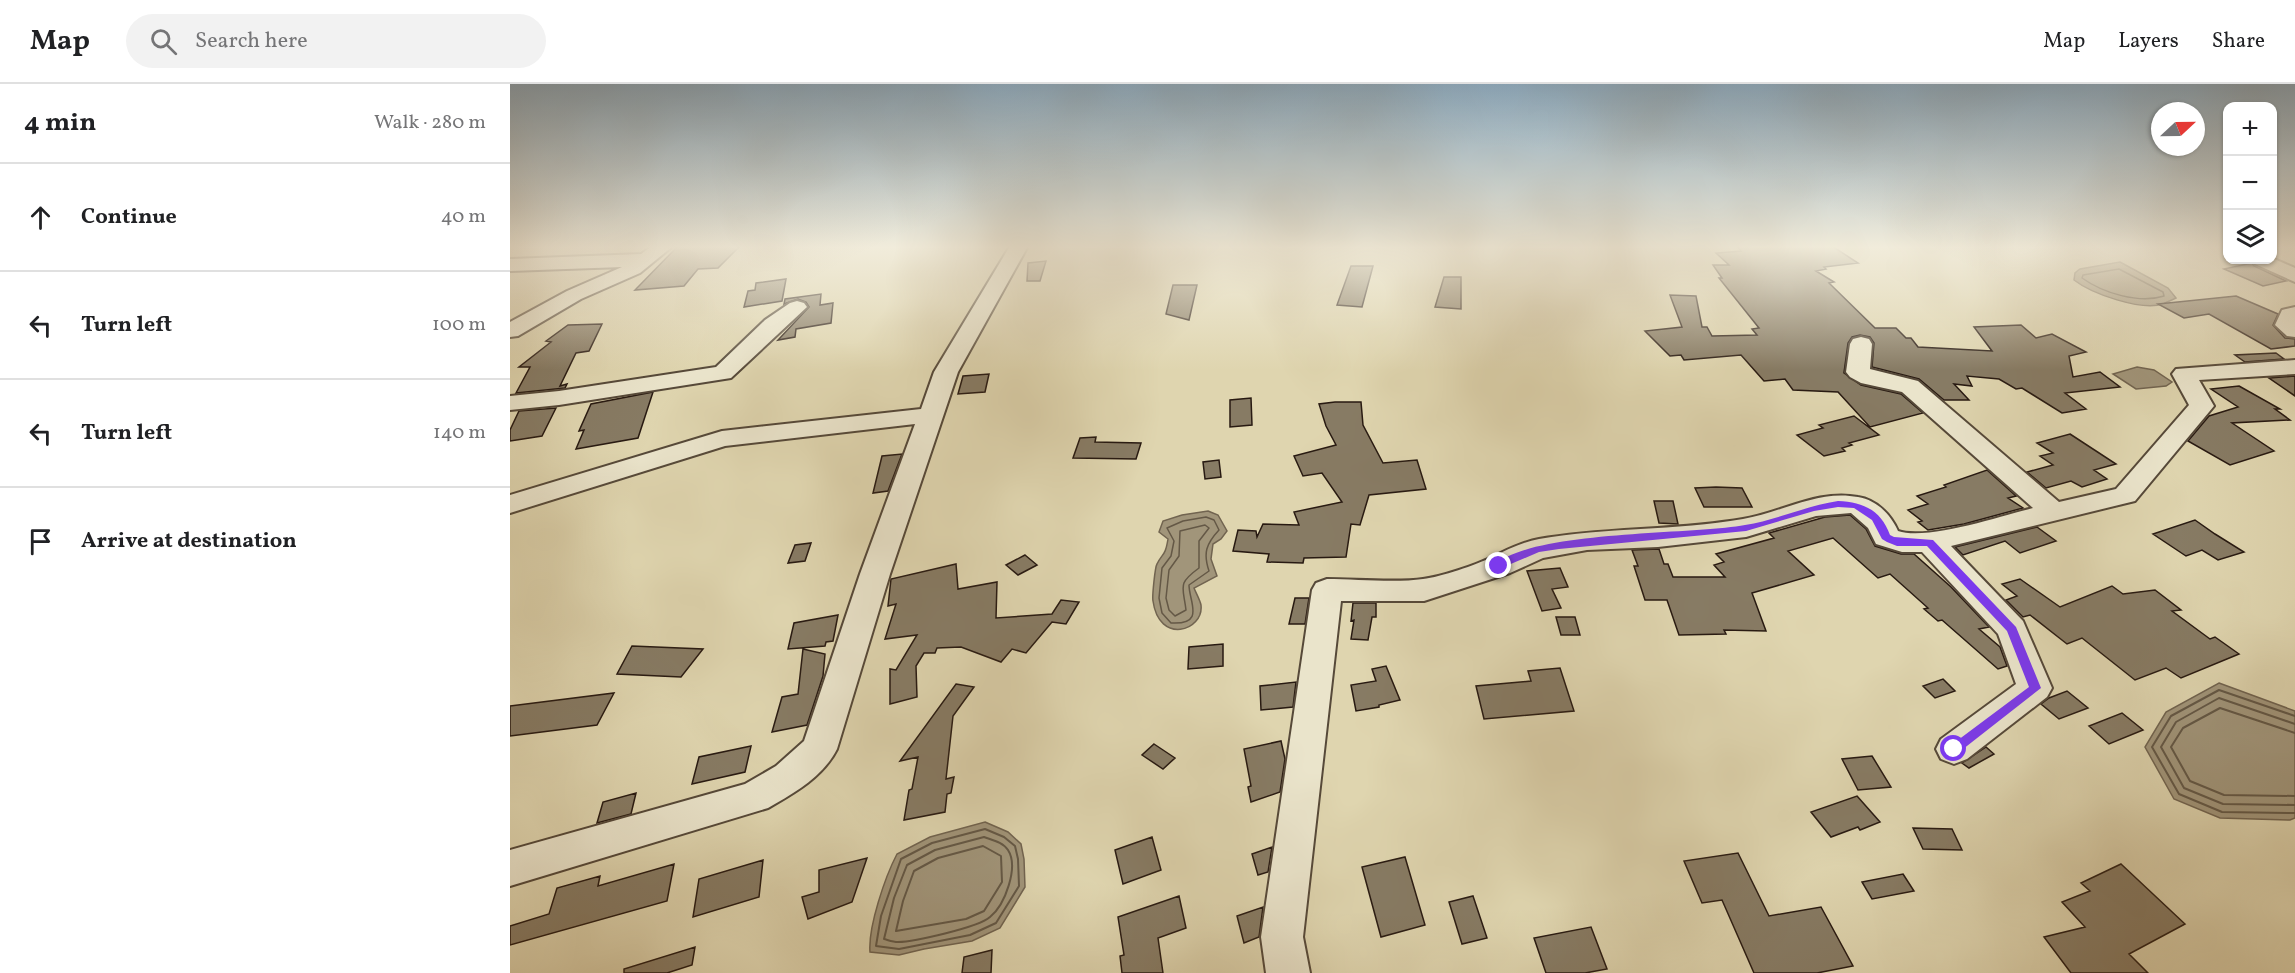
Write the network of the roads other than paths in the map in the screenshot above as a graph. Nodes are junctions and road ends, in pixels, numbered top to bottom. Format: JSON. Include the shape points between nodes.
{"nodes":[{"id":1,"x":591,"y":287,"type":"edge"},
{"id":2,"x":995,"y":287,"type":"edge"},
{"id":3,"x":797,"y":307,"type":"dead end"},
{"id":4,"x":2295,"y":313,"type":"edge"},
{"id":5,"x":510,"y":331,"type":"edge"},
{"id":6,"x":2295,"y":331,"type":"edge"},
{"id":7,"x":1861,"y":344,"type":"dead end"},
{"id":8,"x":2295,"y":367,"type":"edge"},
{"id":9,"x":510,"y":403,"type":"edge"},
{"id":10,"x":931,"y":416,"type":"junction"},
{"id":11,"x":510,"y":504,"type":"edge"},
{"id":12,"x":2054,"y":512,"type":"junction"},
{"id":13,"x":1930,"y":542,"type":"junction"},
{"id":14,"x":1954,"y":749,"type":"dead end"},
{"id":15,"x":510,"y":868,"type":"edge"},
{"id":16,"x":1288,"y":973,"type":"edge"}],
"edges":[{"from":1,"to":5,"type":"street"},
{"from":2,"to":10,"type":"street","via":[[946,372]]},
{"from":3,"to":9,"type":"street","via":[[723,373]]},
{"from":4,"to":6,"type":"street","via":[[2289,315],[2286,326]]},
{"from":7,"to":12,"type":"street","via":[[1858,372],[1910,386]]},
{"from":8,"to":12,"type":"street","via":[[2184,374],[2202,406],[2125,495]]},
{"from":10,"to":11,"type":"street","via":[[722,439]]},
{"from":10,"to":15,"type":"street","via":[[819,749],[789,777],[755,797]]},
{"from":12,"to":13,"type":"street"},
{"from":13,"to":14,"type":"street","via":[[2012,629],[2035,688]]},
{"from":13,"to":16,"type":"street","via":[[1890,540],[1868,511],[1857,505],[1838,504],[1746,528],[1536,549],[1499,566],[1424,590],[1327,590],[1282,938]]}]}
